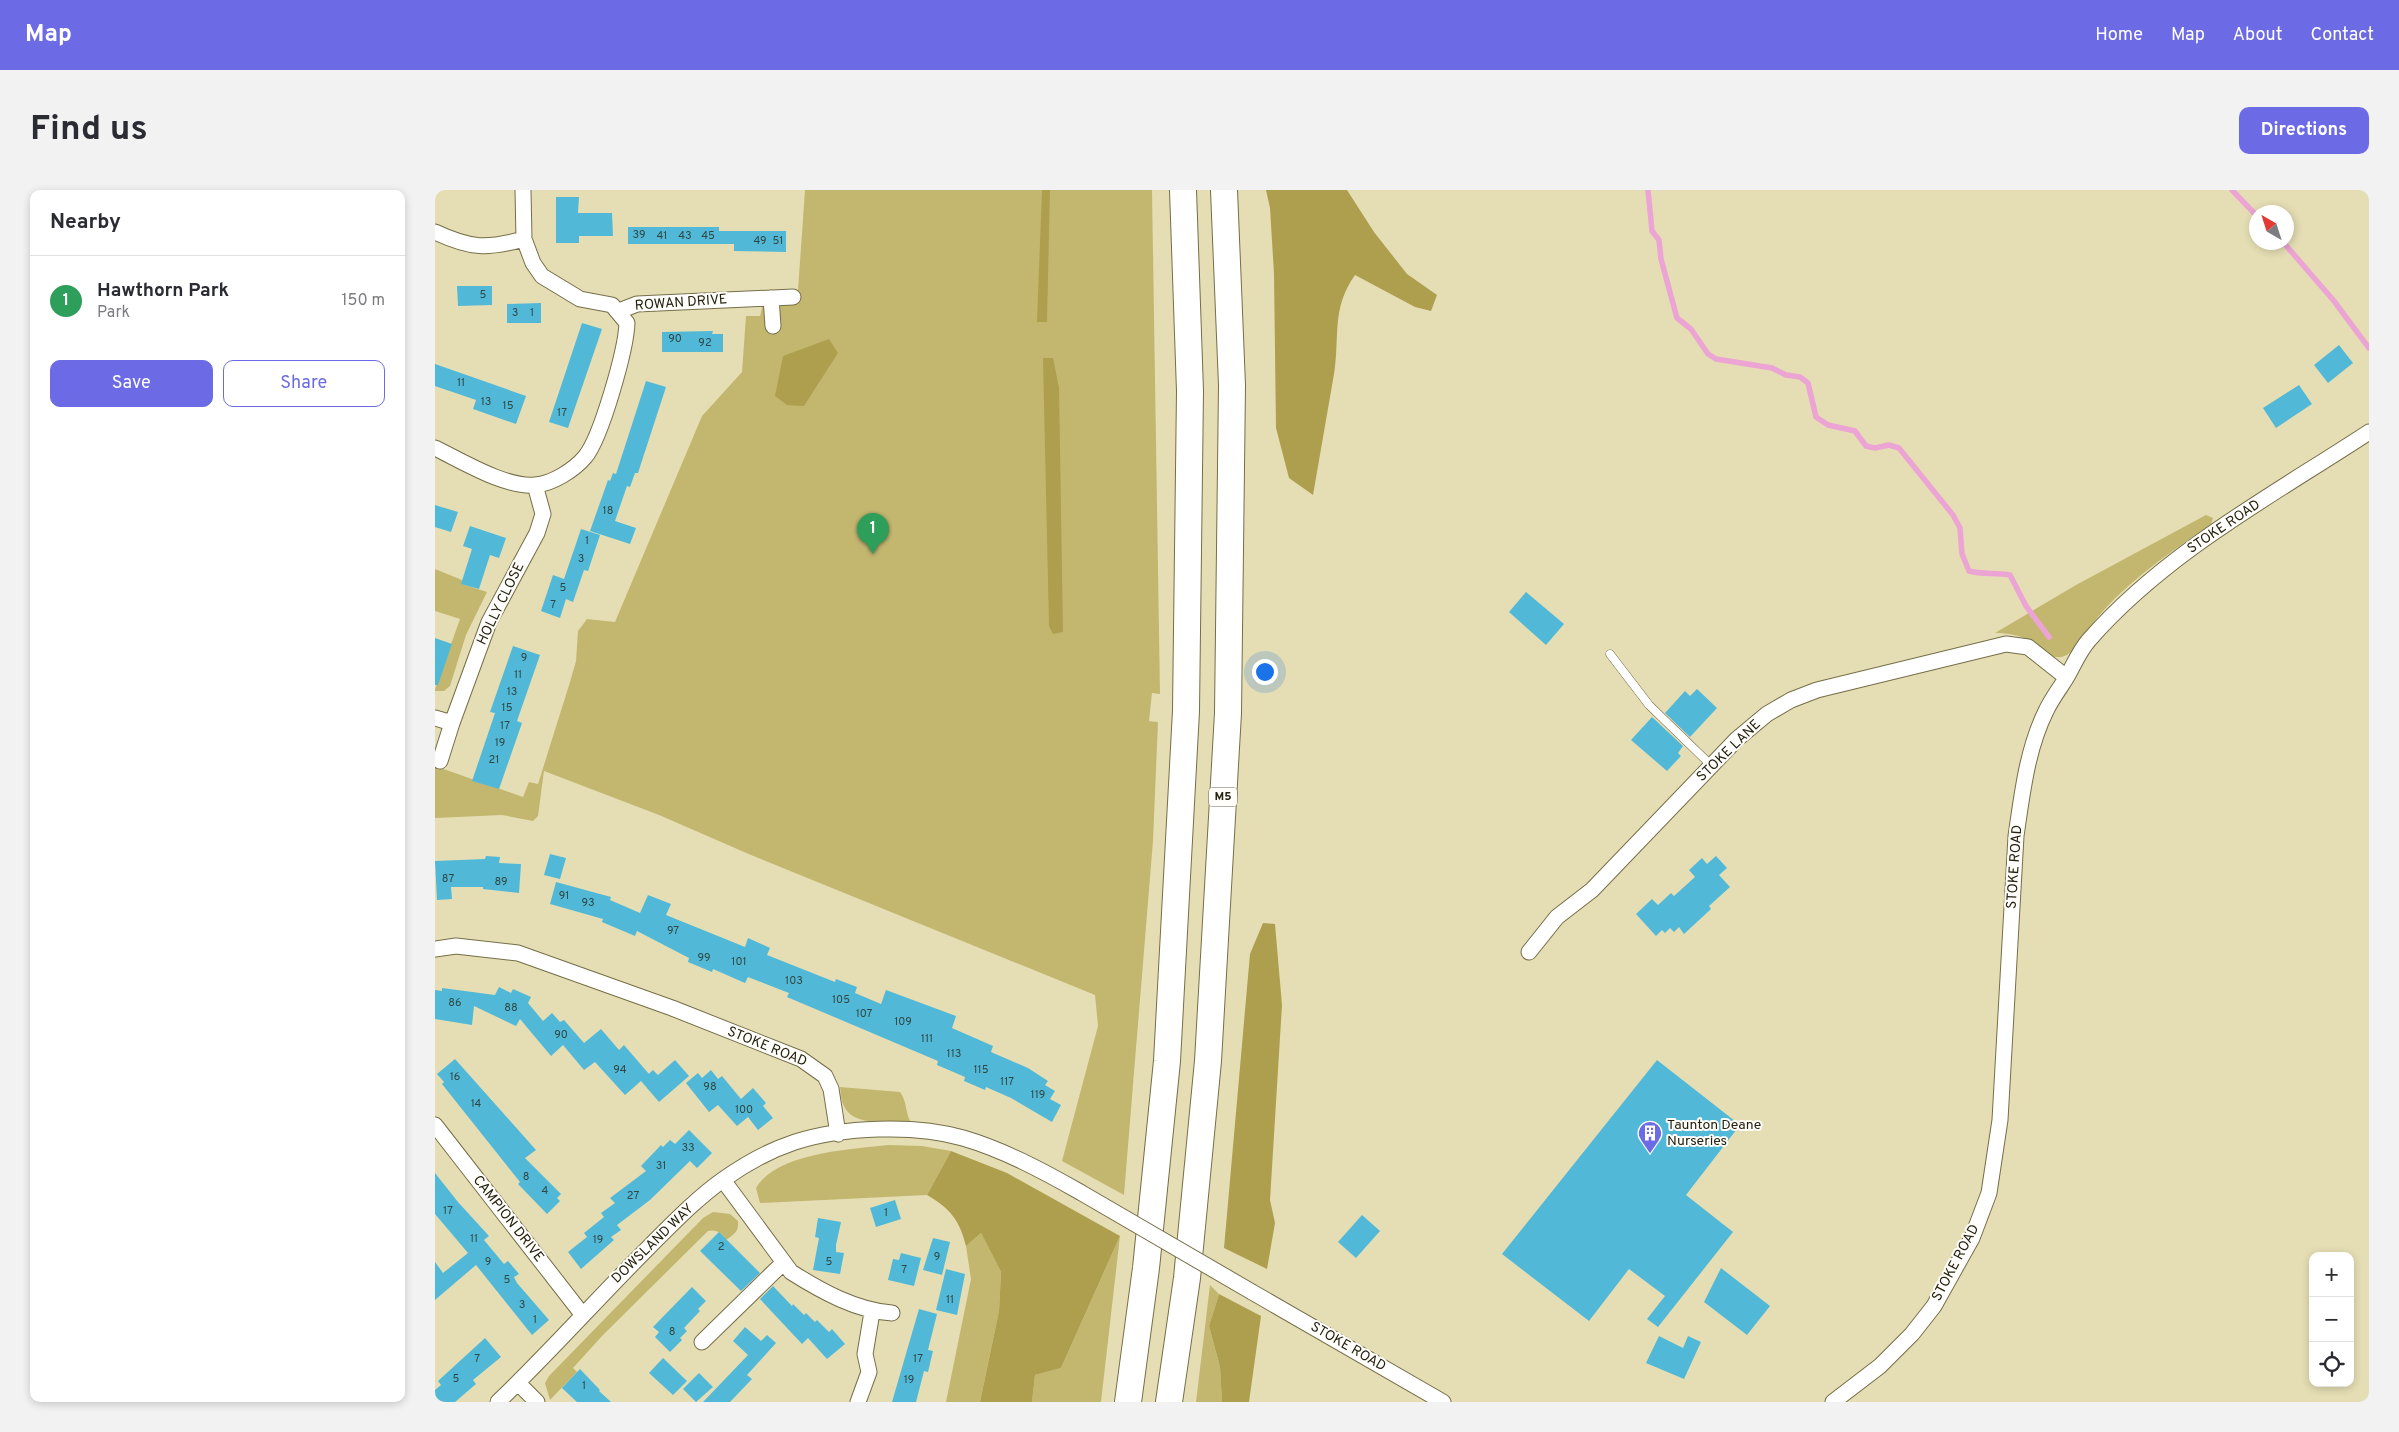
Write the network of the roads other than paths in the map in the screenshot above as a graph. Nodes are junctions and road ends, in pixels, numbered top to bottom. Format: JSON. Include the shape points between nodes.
{"nodes":[{"id":1,"x":523,"y":190,"type":"edge"},
{"id":2,"x":1183,"y":190,"type":"edge"},
{"id":3,"x":1224,"y":190,"type":"edge"},
{"id":4,"x":435,"y":232,"type":"edge"},
{"id":5,"x":524,"y":239,"type":"junction"},
{"id":6,"x":793,"y":297,"type":"dead end"},
{"id":7,"x":771,"y":298,"type":"junction"},
{"id":8,"x":619,"y":311,"type":"junction"},
{"id":9,"x":773,"y":326,"type":"dead end"},
{"id":10,"x":2369,"y":432,"type":"edge"},
{"id":11,"x":435,"y":448,"type":"edge"},
{"id":12,"x":535,"y":485,"type":"junction"},
{"id":13,"x":1610,"y":654,"type":"dead end"},
{"id":14,"x":2067,"y":677,"type":"junction"},
{"id":15,"x":435,"y":718,"type":"edge"},
{"id":16,"x":452,"y":723,"type":"junction"},
{"id":17,"x":440,"y":761,"type":"dead end"},
{"id":18,"x":1712,"y":766,"type":"junction"},
{"id":19,"x":435,"y":949,"type":"edge"},
{"id":20,"x":1529,"y":952,"type":"dead end"},
{"id":21,"x":435,"y":1124,"type":"edge"},
{"id":22,"x":838,"y":1134,"type":"junction"},
{"id":23,"x":723,"y":1180,"type":"junction"},
{"id":24,"x":783,"y":1263,"type":"junction"},
{"id":25,"x":873,"y":1312,"type":"junction"},
{"id":26,"x":892,"y":1313,"type":"dead end"},
{"id":27,"x":582,"y":1314,"type":"junction"},
{"id":28,"x":702,"y":1342,"type":"dead end"},
{"id":29,"x":518,"y":1383,"type":"junction"},
{"id":30,"x":498,"y":1402,"type":"edge"},
{"id":31,"x":537,"y":1402,"type":"edge"},
{"id":32,"x":858,"y":1402,"type":"edge"},
{"id":33,"x":1128,"y":1402,"type":"edge"},
{"id":34,"x":1169,"y":1402,"type":"edge"},
{"id":35,"x":1443,"y":1402,"type":"edge"},
{"id":36,"x":1833,"y":1402,"type":"edge"}],
"edges":[{"from":1,"to":5,"type":"street","name":"ROWAN DRIVE"},
{"from":2,"to":33,"type":"highway","via":[[1189,391],[1185,711],[1167,1061],[1147,1268]]},
{"from":3,"to":34,"type":"highway","number":"M5","via":[[1232,385],[1228,713],[1208,1061],[1187,1278]]},
{"from":4,"to":5,"type":"street","via":[[478,247]]},
{"from":5,"to":8,"type":"street","name":"ROWAN DRIVE","via":[[542,276],[579,299],[613,305]]},
{"from":6,"to":7,"type":"street","name":"ROWAN DRIVE"},
{"from":7,"to":8,"type":"street","name":"ROWAN DRIVE","via":[[637,304]]},
{"from":7,"to":9,"type":"street"},
{"from":8,"to":12,"type":"street","via":[[627,323],[626,341],[599,432],[585,457],[565,473]]},
{"from":10,"to":14,"type":"street","name":"STOKE ROAD","via":[[2167,566],[2088,641]]},
{"from":11,"to":12,"type":"street","via":[[506,481]]},
{"from":12,"to":16,"type":"street","name":"HOLLY CLOSE","via":[[543,514],[537,533],[489,622]]},
{"from":13,"to":18,"type":"lane","via":[[1649,705]]},
{"from":14,"to":18,"type":"street","name":"STOKE LANE","via":[[2028,647],[2006,644],[1817,690],[1767,714]]},
{"from":14,"to":36,"type":"street","name":"STOKE ROAD","via":[[2045,711],[2021,800],[2016,836],[2000,1120],[1989,1193],[1973,1238],[1934,1306],[1913,1334],[1880,1366]]},
{"from":15,"to":16,"type":"street"},
{"from":16,"to":17,"type":"street","name":"HOLLY CLOSE"},
{"from":18,"to":20,"type":"street","name":"STOKE LANE","via":[[1592,890],[1557,917]]},
{"from":19,"to":22,"type":"street","name":"STOKE ROAD","via":[[455,946],[518,953],[672,1008],[801,1060],[825,1076],[831,1089]]},
{"from":21,"to":27,"type":"street","name":"CAMPION DRIVE"},
{"from":22,"to":23,"type":"street","name":"DOWSLAND WAY","via":[[795,1142]]},
{"from":22,"to":35,"type":"street","name":"STOKE ROAD","bridge":true,"via":[[871,1128],[917,1129],[962,1137],[1021,1161]]},
{"from":23,"to":24,"type":"street"},
{"from":23,"to":27,"type":"street","name":"DOWSLAND WAY","via":[[663,1233]]},
{"from":24,"to":25,"type":"street","via":[[807,1282]]},
{"from":24,"to":28,"type":"street","via":[[710,1325]]},
{"from":25,"to":26,"type":"street"},
{"from":25,"to":32,"type":"street","via":[[865,1354],[869,1372]]},
{"from":27,"to":29,"type":"street","name":"DOWSLAND WAY"},
{"from":29,"to":30,"type":"street","name":"DOWSLAND WAY"},
{"from":29,"to":31,"type":"street"}]}
